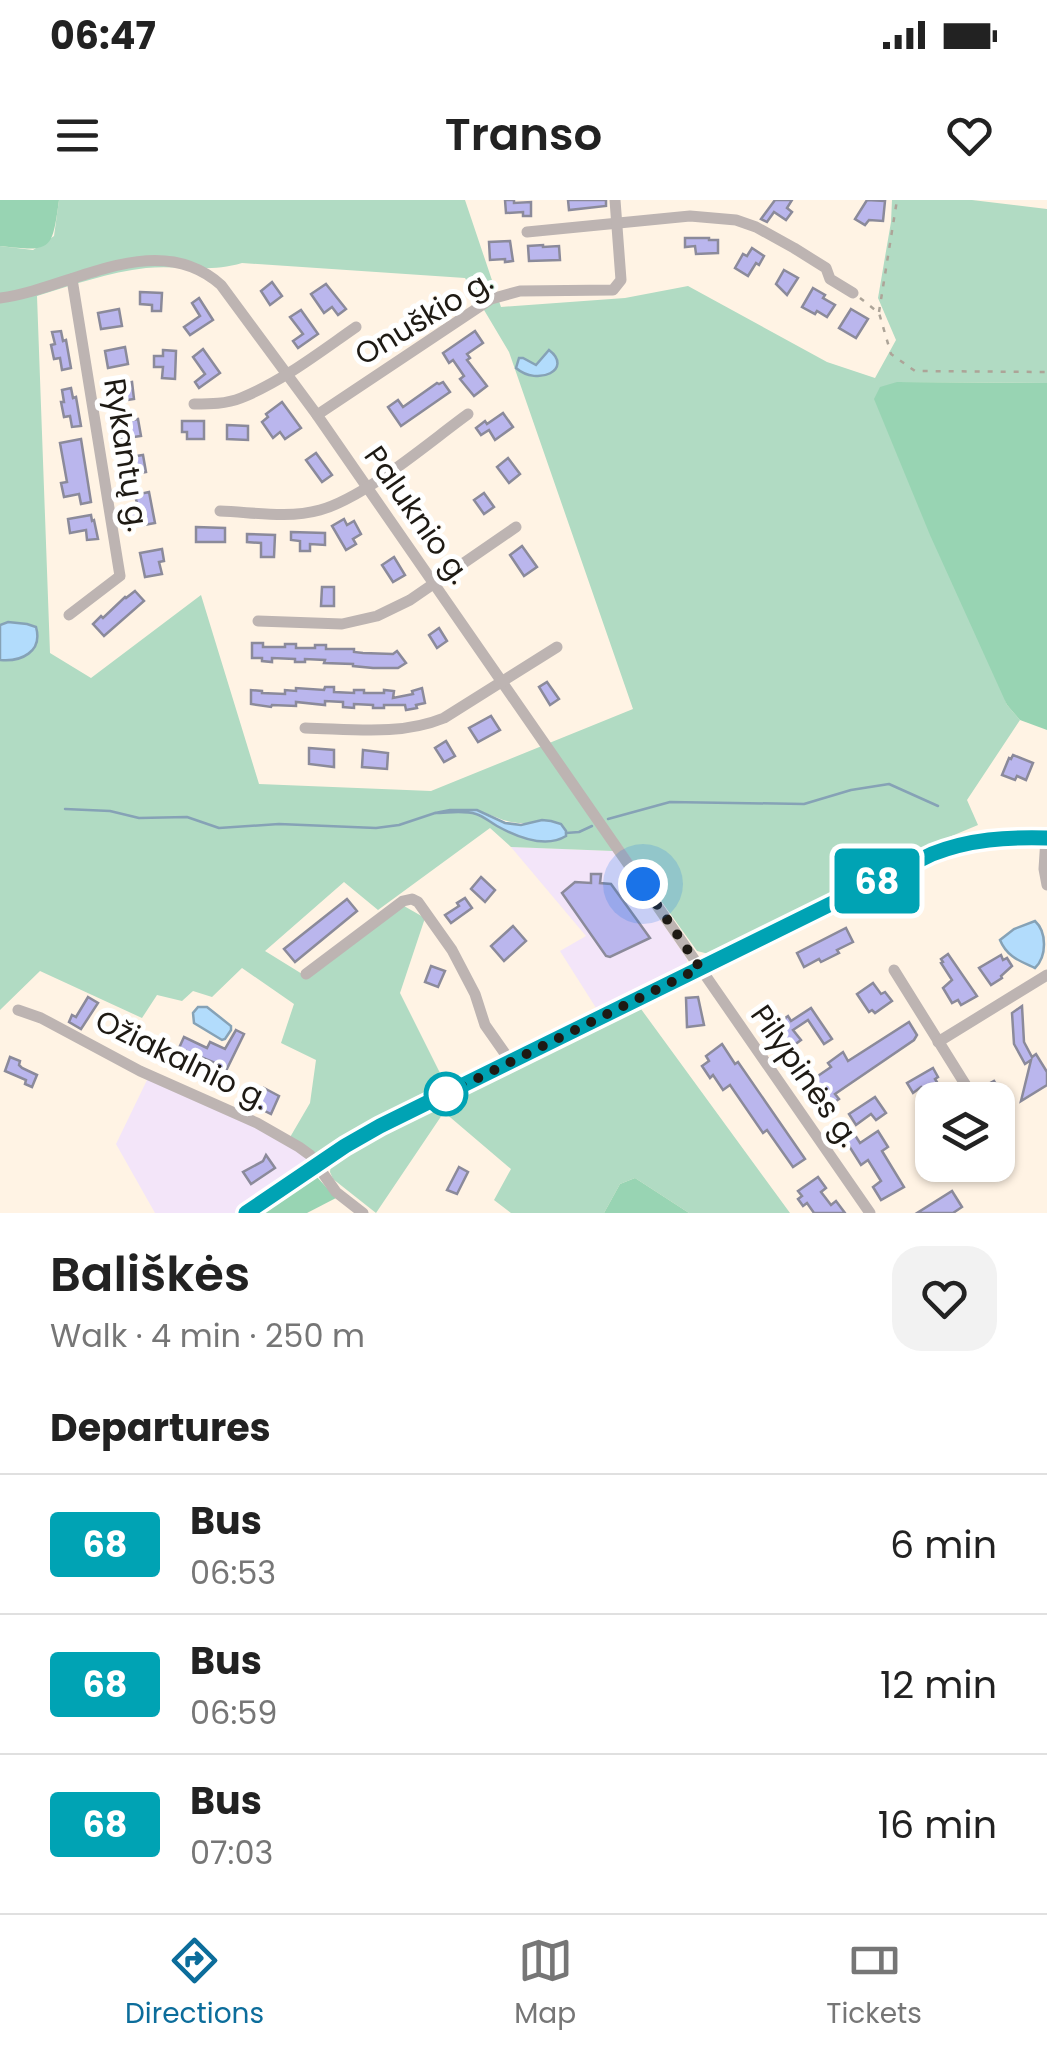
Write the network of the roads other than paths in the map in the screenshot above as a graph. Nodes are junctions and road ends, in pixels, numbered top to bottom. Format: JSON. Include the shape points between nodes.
{"nodes":[{"id":1,"x":615,"y":200,"type":"edge"},
{"id":2,"x":617,"y":223,"type":"junction"},
{"id":3,"x":527,"y":232,"type":"dead end"},
{"id":4,"x":72,"y":280,"type":"junction"},
{"id":5,"x":852,"y":293,"type":"road end"},
{"id":6,"x":0,"y":298,"type":"edge"},
{"id":7,"x":356,"y":327,"type":"dead end"},
{"id":8,"x":288,"y":373,"type":"junction"},
{"id":9,"x":194,"y":404,"type":"dead end"},
{"id":10,"x":468,"y":414,"type":"dead end"},
{"id":11,"x":317,"y":415,"type":"junction"},
{"id":12,"x":367,"y":487,"type":"junction"},
{"id":13,"x":220,"y":511,"type":"dead end"},
{"id":14,"x":516,"y":527,"type":"dead end"},
{"id":15,"x":434,"y":582,"type":"junction"},
{"id":16,"x":68,"y":614,"type":"dead end"},
{"id":17,"x":258,"y":621,"type":"dead end"},
{"id":18,"x":558,"y":648,"type":"dead end"},
{"id":19,"x":504,"y":682,"type":"junction"},
{"id":20,"x":305,"y":728,"type":"dead end"},
{"id":21,"x":1046,"y":838,"type":"edge"},
{"id":22,"x":1047,"y":885,"type":"edge"},
{"id":23,"x":700,"y":968,"type":"junction"},
{"id":24,"x":894,"y":970,"type":"dead end"},
{"id":25,"x":306,"y":974,"type":"dead end"},
{"id":26,"x":1047,"y":975,"type":"edge"},
{"id":27,"x":18,"y":1010,"type":"dead end"},
{"id":28,"x":938,"y":1042,"type":"junction"},
{"id":29,"x":510,"y":1062,"type":"junction"},
{"id":30,"x":964,"y":1082,"type":"edge"},
{"id":31,"x":317,"y":1165,"type":"junction"},
{"id":32,"x":246,"y":1213,"type":"edge"},
{"id":33,"x":364,"y":1213,"type":"edge"},
{"id":34,"x":870,"y":1213,"type":"edge"}],
"edges":[{"from":1,"to":2,"type":"street"},
{"from":2,"to":3,"type":"street"},
{"from":2,"to":5,"type":"street","via":[[690,216],[736,220],[826,268],[830,279]]},
{"from":2,"to":11,"type":"street","name":"Onuškio g.","via":[[621,280],[613,290],[520,290],[491,299]]},
{"from":4,"to":6,"type":"street","name":"Paluknio g."},
{"from":4,"to":8,"type":"street","name":"Paluknio g.","via":[[136,262],[204,271]]},
{"from":4,"to":16,"type":"street","name":"Rykantų g.","via":[[120,576]]},
{"from":7,"to":8,"type":"street"},
{"from":8,"to":9,"type":"street","via":[[240,399]]},
{"from":8,"to":11,"type":"street","name":"Paluknio g."},
{"from":10,"to":12,"type":"street"},
{"from":11,"to":12,"type":"street","name":"Paluknio g."},
{"from":12,"to":13,"type":"street","via":[[318,511]]},
{"from":12,"to":15,"type":"street","name":"Paluknio g."},
{"from":14,"to":15,"type":"street"},
{"from":15,"to":17,"type":"street","via":[[377,616],[342,624]]},
{"from":15,"to":19,"type":"street","name":"Paluknio g."},
{"from":18,"to":19,"type":"street"},
{"from":19,"to":20,"type":"street","via":[[423,726]]},
{"from":19,"to":23,"type":"street","name":"Paluknio g."},
{"from":21,"to":22,"type":"street"},
{"from":21,"to":23,"type":"main road","via":[[953,846]]},
{"from":23,"to":29,"type":"main road"},
{"from":23,"to":34,"type":"street","name":"Pilypinės g."},
{"from":24,"to":28,"type":"street"},
{"from":25,"to":29,"type":"street","via":[[412,899],[452,950]]},
{"from":26,"to":28,"type":"street"},
{"from":27,"to":31,"type":"street","name":"Ožiakalnio g.","via":[[258,1123]]},
{"from":28,"to":30,"type":"street"},
{"from":29,"to":31,"type":"main road"},
{"from":31,"to":32,"type":"main road"},
{"from":31,"to":33,"type":"street","name":"Ožiakalnio g.","via":[[336,1192]]}]}
